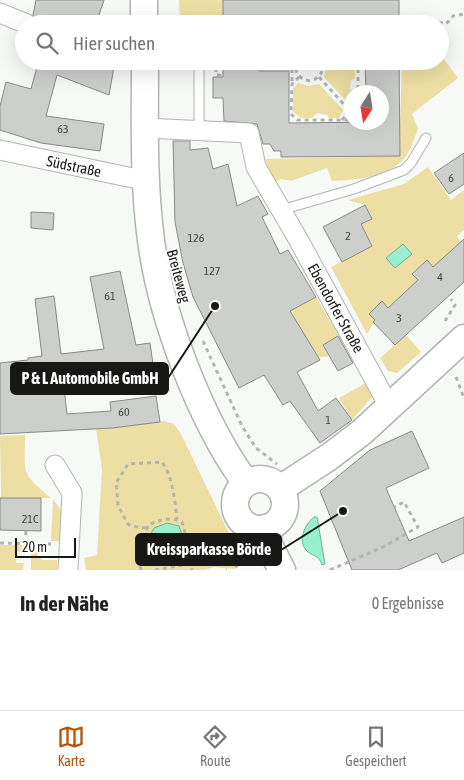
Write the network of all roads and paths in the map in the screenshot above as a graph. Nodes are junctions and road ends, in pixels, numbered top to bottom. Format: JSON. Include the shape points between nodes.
{"nodes":[{"id":1,"x":144,"y":0,"type":"edge"},
{"id":2,"x":0,"y":13,"type":"edge"},
{"id":3,"x":464,"y":14,"type":"edge"},
{"id":4,"x":144,"y":15,"type":"edge"},
{"id":5,"x":15,"y":19,"type":"edge"},
{"id":6,"x":449,"y":21,"type":"edge"},
{"id":7,"x":145,"y":70,"type":"edge"},
{"id":8,"x":199,"y":70,"type":"edge"},
{"id":9,"x":294,"y":70,"type":"edge"},
{"id":10,"x":297,"y":70,"type":"edge"},
{"id":11,"x":323,"y":70,"type":"edge"},
{"id":12,"x":358,"y":70,"type":"edge"},
{"id":13,"x":319,"y":76,"type":"junction"},
{"id":14,"x":299,"y":77,"type":"junction"},
{"id":15,"x":292,"y":84,"type":"junction"},
{"id":16,"x":358,"y":85,"type":"edge"},
{"id":17,"x":344,"y":103,"type":"edge"},
{"id":18,"x":344,"y":117,"type":"edge"},
{"id":19,"x":342,"y":120,"type":"joint"},
{"id":20,"x":145,"y":128,"type":"junction"},
{"id":21,"x":199,"y":129,"type":"junction"},
{"id":22,"x":426,"y":138,"type":"dead end"},
{"id":23,"x":0,"y":150,"type":"edge"},
{"id":24,"x":147,"y":181,"type":"junction"},
{"id":25,"x":281,"y":210,"type":"junction"},
{"id":26,"x":450,"y":299,"type":"dead end"},
{"id":27,"x":445,"y":321,"type":"dead end"},
{"id":28,"x":199,"y":333,"type":"dead end"},
{"id":29,"x":464,"y":338,"type":"edge"},
{"id":30,"x":390,"y":408,"type":"junction"},
{"id":31,"x":55,"y":465,"type":"dead end"},
{"id":32,"x":246,"y":483,"type":"junction"},
{"id":33,"x":288,"y":483,"type":"junction"},
{"id":34,"x":394,"y":508,"type":"dead end"},
{"id":35,"x":176,"y":519,"type":"junction"},
{"id":36,"x":146,"y":528,"type":"junction"},
{"id":37,"x":265,"y":528,"type":"junction"},
{"id":38,"x":26,"y":531,"type":"dead end"},
{"id":39,"x":185,"y":538,"type":"junction"},
{"id":40,"x":0,"y":543,"type":"edge"},
{"id":41,"x":25,"y":543,"type":"junction"},
{"id":42,"x":70,"y":544,"type":"junction"},
{"id":43,"x":148,"y":546,"type":"junction"},
{"id":44,"x":251,"y":553,"type":"dead end"},
{"id":45,"x":229,"y":558,"type":"junction"},
{"id":46,"x":189,"y":562,"type":"junction"},
{"id":47,"x":68,"y":570,"type":"edge"},
{"id":48,"x":141,"y":570,"type":"edge"},
{"id":49,"x":155,"y":570,"type":"edge"},
{"id":50,"x":192,"y":570,"type":"edge"},
{"id":51,"x":239,"y":570,"type":"edge"},
{"id":52,"x":282,"y":570,"type":"edge"},
{"id":53,"x":330,"y":570,"type":"edge"}],
"edges":[{"from":1,"to":4,"type":"street"},
{"from":2,"to":5,"type":"street"},
{"from":3,"to":6,"type":"path"},
{"from":7,"to":20,"type":"street","name":"Breiteweg"},
{"from":8,"to":21,"type":"lane"},
{"from":9,"to":15,"type":"path"},
{"from":10,"to":14,"type":"path"},
{"from":11,"to":13,"type":"path"},
{"from":12,"to":16,"type":"path"},
{"from":13,"to":14,"type":"path","via":[[310,81]]},
{"from":13,"to":17,"type":"path"},
{"from":14,"to":15,"type":"path"},
{"from":15,"to":19,"type":"path","via":[[291,114],[297,120]]},
{"from":18,"to":19,"type":"path"},
{"from":20,"to":21,"type":"street"},
{"from":20,"to":24,"type":"street","name":"Breiteweg"},
{"from":21,"to":25,"type":"street","via":[[249,133],[256,167]]},
{"from":22,"to":25,"type":"lane","via":[[411,163],[399,172]]},
{"from":23,"to":24,"type":"street","name":"Südstraße"},
{"from":24,"to":32,"type":"street","name":"Breiteweg","via":[[154,258],[174,337],[217,437]]},
{"from":25,"to":30,"type":"street","name":"Ebendorfer Straße"},
{"from":26,"to":27,"type":"path","via":[[455,305]]},
{"from":28,"to":33,"type":"path","via":[[242,426],[256,448]]},
{"from":29,"to":30,"type":"street"},
{"from":30,"to":33,"type":"street","via":[[329,457]]},
{"from":31,"to":42,"type":"street","via":[[72,493]]},
{"from":32,"to":33,"type":"street","via":[[264,479]]},
{"from":32,"to":37,"type":"street","via":[[236,496],[236,513],[248,526]]},
{"from":33,"to":37,"type":"street","via":[[283,513],[273,525]]},
{"from":34,"to":53,"type":"path","via":[[404,502],[418,527],[381,548]]},
{"from":35,"to":36,"type":"path","via":[[161,520]]},
{"from":35,"to":36,"type":"path","via":[[169,476],[162,462],[128,464],[116,483],[118,505],[127,523]]},
{"from":35,"to":39,"type":"path","via":[[182,522]]},
{"from":36,"to":43,"type":"path"},
{"from":37,"to":52,"type":"street"},
{"from":38,"to":41,"type":"path"},
{"from":39,"to":43,"type":"path","via":[[162,548]]},
{"from":39,"to":46,"type":"path"},
{"from":40,"to":41,"type":"path"},
{"from":41,"to":42,"type":"path"},
{"from":42,"to":47,"type":"street"},
{"from":43,"to":48,"type":"path","via":[[139,561]]},
{"from":44,"to":45,"type":"path"},
{"from":45,"to":46,"type":"path"},
{"from":45,"to":51,"type":"path"},
{"from":46,"to":49,"type":"path"},
{"from":46,"to":50,"type":"path"}]}
